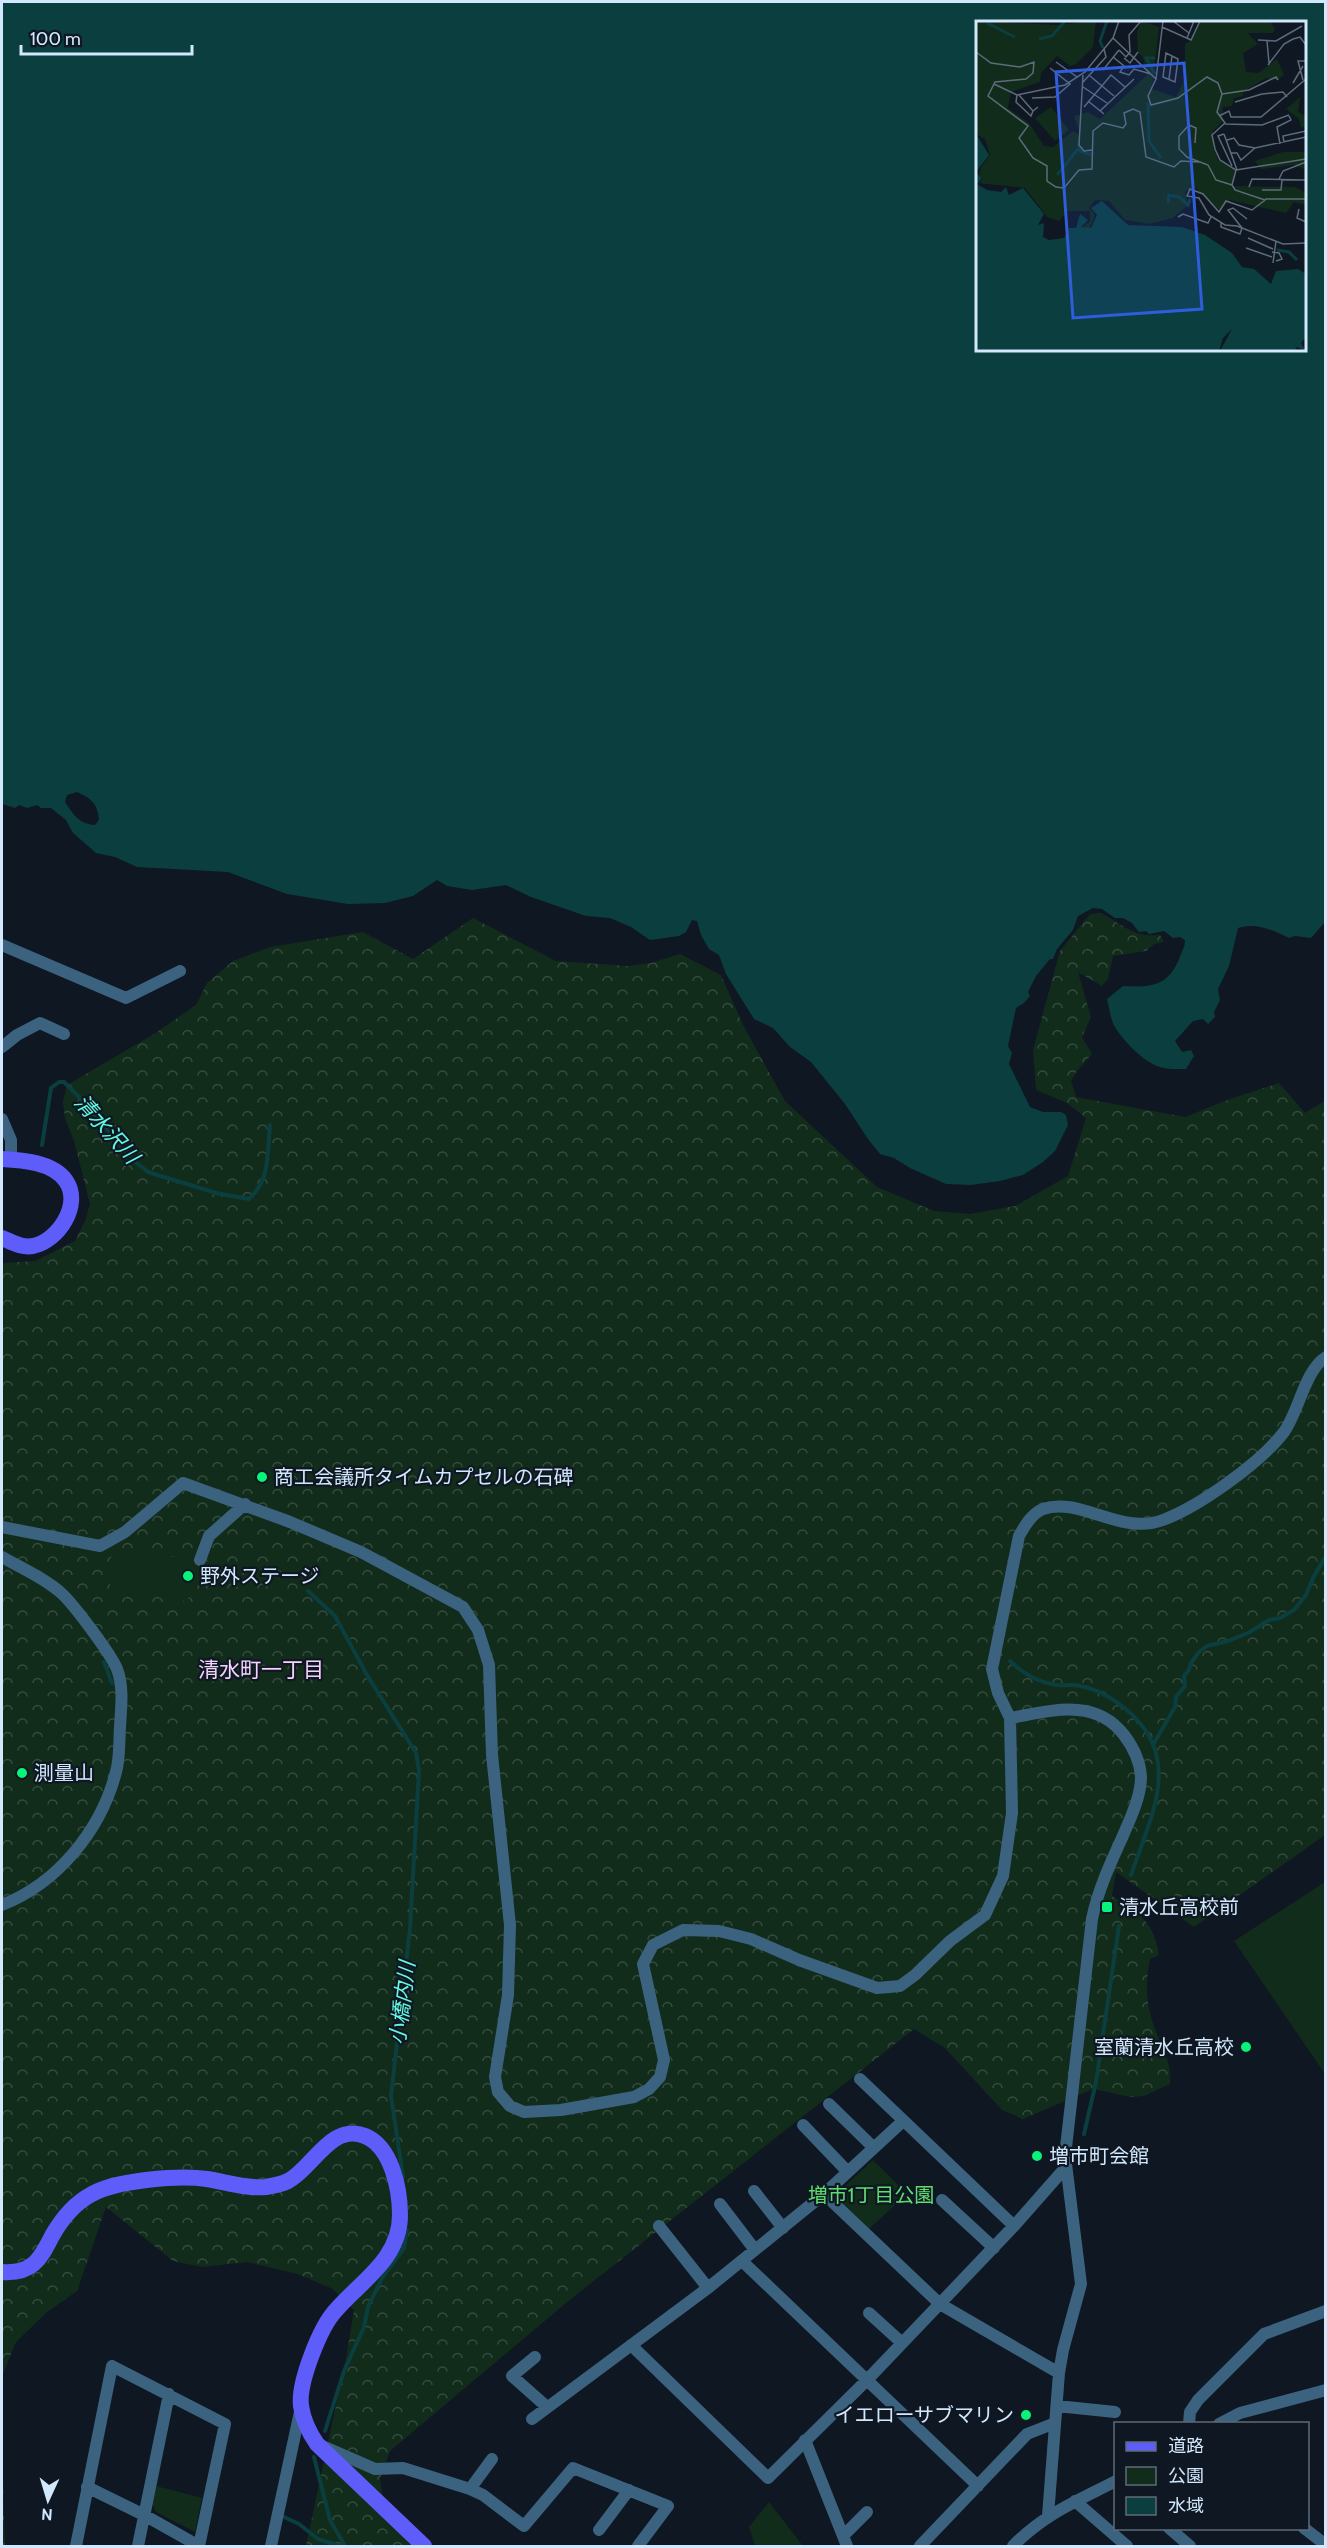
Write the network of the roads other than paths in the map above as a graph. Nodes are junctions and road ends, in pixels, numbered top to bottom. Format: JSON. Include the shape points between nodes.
{"nodes":[{"id":1,"x":2,"y":945,"type":"edge"},
{"id":2,"x":180,"y":971,"type":"dead end"},
{"id":3,"x":126,"y":998,"type":"junction"},
{"id":4,"x":114,"y":1006,"type":"dead end"},
{"id":5,"x":64,"y":1034,"type":"dead end"},
{"id":6,"x":2,"y":1047,"type":"edge"},
{"id":7,"x":2,"y":1119,"type":"edge"},
{"id":8,"x":6,"y":1159,"type":"edge"},
{"id":9,"x":2,"y":1238,"type":"edge"},
{"id":10,"x":1326,"y":1357,"type":"edge"},
{"id":11,"x":245,"y":1504,"type":"junction"},
{"id":12,"x":2,"y":1527,"type":"edge"},
{"id":13,"x":2,"y":1557,"type":"edge"},
{"id":14,"x":200,"y":1560,"type":"dead end"},
{"id":15,"x":1010,"y":1718,"type":"junction"},
{"id":16,"x":2,"y":1905,"type":"edge"},
{"id":17,"x":860,"y":2079,"type":"dead end"},
{"id":18,"x":829,"y":2104,"type":"dead end"},
{"id":19,"x":903,"y":2121,"type":"junction"},
{"id":20,"x":803,"y":2125,"type":"dead end"},
{"id":21,"x":873,"y":2147,"type":"junction"},
{"id":22,"x":1066,"y":2167,"type":"junction"},
{"id":23,"x":848,"y":2171,"type":"junction"},
{"id":24,"x":754,"y":2191,"type":"dead end"},
{"id":25,"x":824,"y":2194,"type":"junction"},
{"id":26,"x":942,"y":2200,"type":"dead end"},
{"id":27,"x":720,"y":2204,"type":"dead end"},
{"id":28,"x":659,"y":2226,"type":"dead end"},
{"id":29,"x":1014,"y":2226,"type":"junction"},
{"id":30,"x":783,"y":2228,"type":"junction"},
{"id":31,"x":994,"y":2248,"type":"junction"},
{"id":32,"x":755,"y":2250,"type":"junction"},
{"id":33,"x":742,"y":2260,"type":"junction"},
{"id":34,"x":2,"y":2272,"type":"edge"},
{"id":35,"x":708,"y":2288,"type":"junction"},
{"id":36,"x":940,"y":2304,"type":"junction"},
{"id":37,"x":1326,"y":2311,"type":"edge"},
{"id":38,"x":869,"y":2313,"type":"dead end"},
{"id":39,"x":902,"y":2343,"type":"junction"},
{"id":40,"x":631,"y":2345,"type":"junction"},
{"id":41,"x":536,"y":2357,"type":"dead end"},
{"id":42,"x":1059,"y":2373,"type":"junction"},
{"id":43,"x":867,"y":2380,"type":"junction"},
{"id":44,"x":1326,"y":2390,"type":"edge"},
{"id":45,"x":169,"y":2394,"type":"junction"},
{"id":46,"x":301,"y":2405,"type":"junction"},
{"id":47,"x":1057,"y":2406,"type":"junction"},
{"id":48,"x":547,"y":2407,"type":"junction"},
{"id":49,"x":1115,"y":2412,"type":"dead end"},
{"id":50,"x":532,"y":2419,"type":"dead end"},
{"id":51,"x":1189,"y":2422,"type":"edge"},
{"id":52,"x":1223,"y":2422,"type":"edge"},
{"id":53,"x":1055,"y":2423,"type":"junction"},
{"id":54,"x":805,"y":2440,"type":"junction"},
{"id":55,"x":317,"y":2444,"type":"junction"},
{"id":56,"x":492,"y":2459,"type":"dead end"},
{"id":57,"x":1114,"y":2482,"type":"edge"},
{"id":58,"x":978,"y":2486,"type":"junction"},
{"id":59,"x":87,"y":2487,"type":"junction"},
{"id":60,"x":470,"y":2489,"type":"junction"},
{"id":61,"x":629,"y":2490,"type":"junction"},
{"id":62,"x":1075,"y":2501,"type":"junction"},
{"id":63,"x":867,"y":2512,"type":"dead end"},
{"id":64,"x":144,"y":2515,"type":"junction"},
{"id":65,"x":1048,"y":2516,"type":"junction"},
{"id":66,"x":599,"y":2530,"type":"dead end"},
{"id":67,"x":1170,"y":2530,"type":"edge"},
{"id":68,"x":1305,"y":2530,"type":"edge"},
{"id":69,"x":844,"y":2543,"type":"edge"},
{"id":70,"x":1326,"y":2545,"type":"edge"},
{"id":71,"x":76,"y":2547,"type":"edge"},
{"id":72,"x":138,"y":2547,"type":"edge"},
{"id":73,"x":271,"y":2547,"type":"edge"},
{"id":74,"x":424,"y":2547,"type":"edge"},
{"id":75,"x":638,"y":2547,"type":"edge"},
{"id":76,"x":920,"y":2547,"type":"edge"},
{"id":77,"x":1013,"y":2547,"type":"edge"},
{"id":78,"x":1127,"y":2547,"type":"edge"},
{"id":79,"x":1190,"y":2547,"type":"edge"}],
"edges":[{"from":1,"to":3,"type":"street"},
{"from":2,"to":3,"type":"street"},
{"from":3,"to":4,"type":"street"},
{"from":5,"to":6,"type":"street","via":[[39,1023]]},
{"from":7,"to":8,"type":"street","via":[[11,1140]]},
{"from":8,"to":9,"type":"main road","via":[[37,1162],[58,1173],[70,1191],[70,1203],[62,1227],[42,1242],[20,1246]]},
{"from":10,"to":15,"type":"street","via":[[1312,1371],[1284,1431],[1262,1456],[1181,1511],[1143,1526],[1058,1507],[1043,1509],[1028,1520],[1019,1536],[992,1669]]},
{"from":11,"to":12,"type":"street","via":[[183,1483],[125,1532],[100,1546]]},
{"from":11,"to":14,"type":"street","via":[[209,1536]]},
{"from":11,"to":15,"type":"street","via":[[361,1552],[419,1582],[463,1607],[478,1630],[489,1665],[492,1755],[510,1925],[508,1995],[495,2078],[498,2092],[510,2106],[524,2112],[561,2110],[634,2097],[655,2083],[664,2060],[643,1964],[653,1945],[683,1930],[719,1930],[751,1939],[877,1988],[900,1986],[915,1975],[950,1941],[985,1916],[1003,1876],[1012,1813]]},
{"from":13,"to":16,"type":"street","via":[[61,1593],[117,1668],[122,1692],[117,1770],[92,1829],[63,1864],[17,1899]]},
{"from":15,"to":22,"type":"street","via":[[1060,1709],[1098,1714],[1131,1744],[1141,1778],[1135,1809],[1096,1899],[1092,1919]]},
{"from":17,"to":19,"type":"street"},
{"from":18,"to":21,"type":"street"},
{"from":19,"to":21,"type":"street"},
{"from":19,"to":29,"type":"street"},
{"from":20,"to":23,"type":"street"},
{"from":21,"to":23,"type":"street"},
{"from":22,"to":29,"type":"street"},
{"from":22,"to":42,"type":"street","via":[[1081,2284]]},
{"from":23,"to":25,"type":"street"},
{"from":24,"to":30,"type":"street"},
{"from":25,"to":30,"type":"street"},
{"from":25,"to":36,"type":"street"},
{"from":26,"to":31,"type":"street"},
{"from":27,"to":32,"type":"street"},
{"from":28,"to":35,"type":"street"},
{"from":29,"to":31,"type":"street"},
{"from":30,"to":32,"type":"street"},
{"from":31,"to":36,"type":"street"},
{"from":32,"to":33,"type":"street"},
{"from":33,"to":35,"type":"street"},
{"from":33,"to":43,"type":"street"},
{"from":34,"to":46,"type":"main road","via":[[12,2273],[35,2263],[78,2203],[111,2186],[166,2178],[204,2178],[264,2187],[287,2181],[339,2137],[366,2136],[381,2147],[392,2169],[399,2199],[398,2230],[372,2277],[352,2292],[327,2321],[309,2365]]},
{"from":35,"to":40,"type":"street"},
{"from":36,"to":39,"type":"street"},
{"from":36,"to":42,"type":"street"},
{"from":37,"to":51,"type":"street","via":[[1264,2334],[1198,2400]]},
{"from":38,"to":39,"type":"street"},
{"from":39,"to":43,"type":"street"},
{"from":40,"to":48,"type":"street"},
{"from":40,"to":54,"type":"street","via":[[768,2478]]},
{"from":41,"to":48,"type":"street","via":[[512,2376]]},
{"from":42,"to":47,"type":"street"},
{"from":43,"to":54,"type":"street"},
{"from":43,"to":58,"type":"street"},
{"from":44,"to":52,"type":"street","via":[[1240,2413]]},
{"from":45,"to":59,"type":"street","via":[[112,2366]]},
{"from":45,"to":64,"type":"street"},
{"from":45,"to":64,"type":"street","via":[[225,2424],[199,2547]]},
{"from":46,"to":55,"type":"main road"},
{"from":46,"to":73,"type":"street"},
{"from":47,"to":49,"type":"street"},
{"from":47,"to":53,"type":"street"},
{"from":48,"to":50,"type":"street"},
{"from":53,"to":58,"type":"street","via":[[1028,2434]]},
{"from":53,"to":65,"type":"street"},
{"from":54,"to":69,"type":"street"},
{"from":55,"to":60,"type":"street","via":[[375,2469],[403,2468]]},
{"from":55,"to":74,"type":"main road"},
{"from":56,"to":60,"type":"street"},
{"from":57,"to":62,"type":"street"},
{"from":58,"to":76,"type":"street"},
{"from":59,"to":64,"type":"street"},
{"from":59,"to":71,"type":"street"},
{"from":60,"to":61,"type":"street","via":[[524,2526],[573,2468]]},
{"from":61,"to":66,"type":"street"},
{"from":61,"to":75,"type":"street","via":[[668,2506]]},
{"from":62,"to":65,"type":"street"},
{"from":62,"to":78,"type":"street"},
{"from":63,"to":69,"type":"street"},
{"from":64,"to":72,"type":"street"},
{"from":65,"to":77,"type":"street"},
{"from":67,"to":79,"type":"street"},
{"from":68,"to":70,"type":"street"}]}
